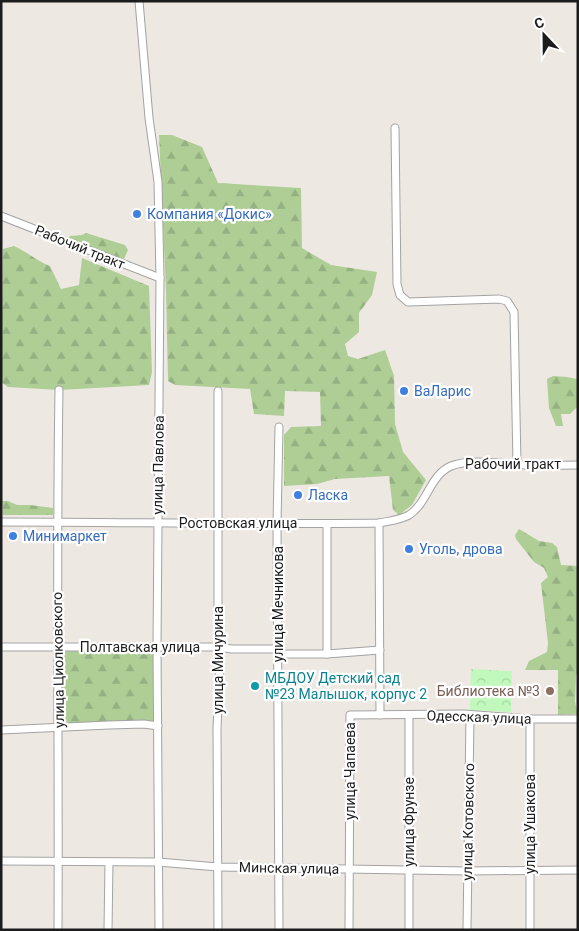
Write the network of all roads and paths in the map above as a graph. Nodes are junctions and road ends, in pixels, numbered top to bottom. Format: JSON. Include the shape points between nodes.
{"nodes":[{"id":1,"x":139,"y":1,"type":"edge"},
{"id":2,"x":395,"y":128,"type":"dead end"},
{"id":3,"x":1,"y":216,"type":"edge"},
{"id":4,"x":160,"y":278,"type":"junction"},
{"id":5,"x":59,"y":390,"type":"dead end"},
{"id":6,"x":218,"y":391,"type":"dead end"},
{"id":7,"x":279,"y":428,"type":"dead end"},
{"id":8,"x":578,"y":464,"type":"edge"},
{"id":9,"x":517,"y":465,"type":"junction"},
{"id":10,"x":450,"y":466,"type":"joint"},
{"id":11,"x":1,"y":522,"type":"edge"},
{"id":12,"x":57,"y":522,"type":"junction"},
{"id":13,"x":157,"y":522,"type":"junction"},
{"id":14,"x":379,"y":523,"type":"junction"},
{"id":15,"x":217,"y":524,"type":"junction"},
{"id":16,"x":277,"y":524,"type":"junction"},
{"id":17,"x":327,"y":524,"type":"junction"},
{"id":18,"x":57,"y":646,"type":"junction"},
{"id":19,"x":1,"y":647,"type":"edge"},
{"id":20,"x":157,"y":647,"type":"junction"},
{"id":21,"x":218,"y":647,"type":"junction"},
{"id":22,"x":380,"y":650,"type":"junction"},
{"id":23,"x":278,"y":652,"type":"junction"},
{"id":24,"x":327,"y":654,"type":"junction"},
{"id":25,"x":380,"y":715,"type":"junction"},
{"id":26,"x":409,"y":715,"type":"junction"},
{"id":27,"x":470,"y":715,"type":"junction"},
{"id":28,"x":530,"y":719,"type":"junction"},
{"id":29,"x":578,"y":719,"type":"edge"},
{"id":30,"x":158,"y":726,"type":"junction"},
{"id":31,"x":59,"y":728,"type":"junction"},
{"id":32,"x":1,"y":730,"type":"edge"},
{"id":33,"x":1,"y":861,"type":"edge"},
{"id":34,"x":58,"y":861,"type":"junction"},
{"id":35,"x":109,"y":862,"type":"junction"},
{"id":36,"x":158,"y":862,"type":"junction"},
{"id":37,"x":218,"y":867,"type":"junction"},
{"id":38,"x":278,"y":868,"type":"junction"},
{"id":39,"x":349,"y":869,"type":"junction"},
{"id":40,"x":409,"y":870,"type":"junction"},
{"id":41,"x":578,"y":870,"type":"edge"},
{"id":42,"x":468,"y":871,"type":"junction"},
{"id":43,"x":530,"y":871,"type":"junction"},
{"id":44,"x":58,"y":930,"type":"edge"},
{"id":45,"x":108,"y":930,"type":"edge"},
{"id":46,"x":159,"y":930,"type":"edge"},
{"id":47,"x":218,"y":930,"type":"edge"},
{"id":48,"x":279,"y":930,"type":"edge"},
{"id":49,"x":349,"y":930,"type":"edge"},
{"id":50,"x":409,"y":930,"type":"edge"},
{"id":51,"x":467,"y":930,"type":"edge"},
{"id":52,"x":530,"y":930,"type":"edge"}],
"edges":[{"from":1,"to":4,"type":"street","name":"улица Павлова","via":[[158,182]]},
{"from":2,"to":9,"type":"street","via":[[397,284],[400,295],[408,302],[499,299],[507,302],[514,312]]},
{"from":3,"to":4,"type":"street","name":"Рабочий тракт"},
{"from":4,"to":13,"type":"street","name":"улица Павлова"},
{"from":5,"to":12,"type":"street","name":"улица Циолковского"},
{"from":6,"to":15,"type":"street","name":"улица Мичурина"},
{"from":7,"to":16,"type":"street","name":"улица Мечникова"},
{"from":8,"to":9,"type":"street","name":"Рабочий тракт"},
{"from":9,"to":10,"type":"street","name":"Рабочий тракт","via":[[469,462]]},
{"from":10,"to":14,"type":"street","name":"Ростовская улица","via":[[437,477],[416,510],[408,516]]},
{"from":11,"to":12,"type":"street","name":"Ростовская улица"},
{"from":12,"to":13,"type":"street","name":"Ростовская улица"},
{"from":12,"to":18,"type":"street","name":"улица Циолковского"},
{"from":13,"to":15,"type":"street","name":"Ростовская улица"},
{"from":13,"to":20,"type":"street","name":"улица Павлова"},
{"from":14,"to":17,"type":"street","name":"Ростовская улица"},
{"from":14,"to":22,"type":"street"},
{"from":15,"to":16,"type":"street","name":"Ростовская улица"},
{"from":15,"to":21,"type":"street","name":"улица Мичурина"},
{"from":16,"to":17,"type":"street","name":"Ростовская улица"},
{"from":16,"to":23,"type":"street","name":"улица Мечникова"},
{"from":17,"to":24,"type":"street"},
{"from":18,"to":19,"type":"street","name":"Полтавская улица"},
{"from":18,"to":20,"type":"street","name":"Полтавская улица"},
{"from":18,"to":31,"type":"street","name":"улица Циолковского"},
{"from":20,"to":21,"type":"street","name":"Полтавская улица"},
{"from":20,"to":30,"type":"street","name":"улица Павлова"},
{"from":21,"to":23,"type":"street","name":"Полтавская улица"},
{"from":21,"to":37,"type":"street","name":"улица Мичурина"},
{"from":22,"to":24,"type":"street","name":"Полтавская улица"},
{"from":22,"to":25,"type":"street"},
{"from":23,"to":24,"type":"street","name":"Полтавская улица"},
{"from":23,"to":38,"type":"street","name":"улица Мечникова"},
{"from":25,"to":26,"type":"street","name":"Одесская улица"},
{"from":25,"to":39,"type":"street","name":"улица Чапаева","via":[[350,715]]},
{"from":26,"to":27,"type":"street","name":"Одесская улица"},
{"from":26,"to":40,"type":"street","name":"улица Фрунзе"},
{"from":27,"to":28,"type":"street","name":"Одесская улица"},
{"from":27,"to":42,"type":"street","name":"улица Котовского"},
{"from":28,"to":29,"type":"street","name":"Одесская улица"},
{"from":28,"to":43,"type":"street","name":"улица Ушакова"},
{"from":30,"to":31,"type":"street"},
{"from":30,"to":36,"type":"street","name":"улица Павлова"},
{"from":31,"to":32,"type":"street"},
{"from":31,"to":34,"type":"street","name":"улица Циолковского"},
{"from":33,"to":34,"type":"street","name":"Минская улица"},
{"from":34,"to":35,"type":"street","name":"Минская улица"},
{"from":34,"to":44,"type":"street","name":"улица Циолковского"},
{"from":35,"to":36,"type":"street","name":"Минская улица"},
{"from":35,"to":45,"type":"street"},
{"from":36,"to":37,"type":"street","name":"Минская улица"},
{"from":36,"to":46,"type":"street","name":"улица Павлова"},
{"from":37,"to":38,"type":"street","name":"Минская улица"},
{"from":37,"to":47,"type":"street","name":"улица Мичурина"},
{"from":38,"to":39,"type":"street","name":"Минская улица"},
{"from":38,"to":48,"type":"street","name":"улица Мечникова"},
{"from":39,"to":40,"type":"street","name":"Минская улица"},
{"from":39,"to":49,"type":"street","name":"улица Чапаева"},
{"from":40,"to":42,"type":"street","name":"Минская улица"},
{"from":40,"to":50,"type":"street","name":"улица Фрунзе"},
{"from":41,"to":43,"type":"street","name":"Минская улица"},
{"from":42,"to":43,"type":"street","name":"Минская улица"},
{"from":42,"to":51,"type":"street","name":"улица Котовского"},
{"from":43,"to":52,"type":"street","name":"улица Ушакова"}]}
